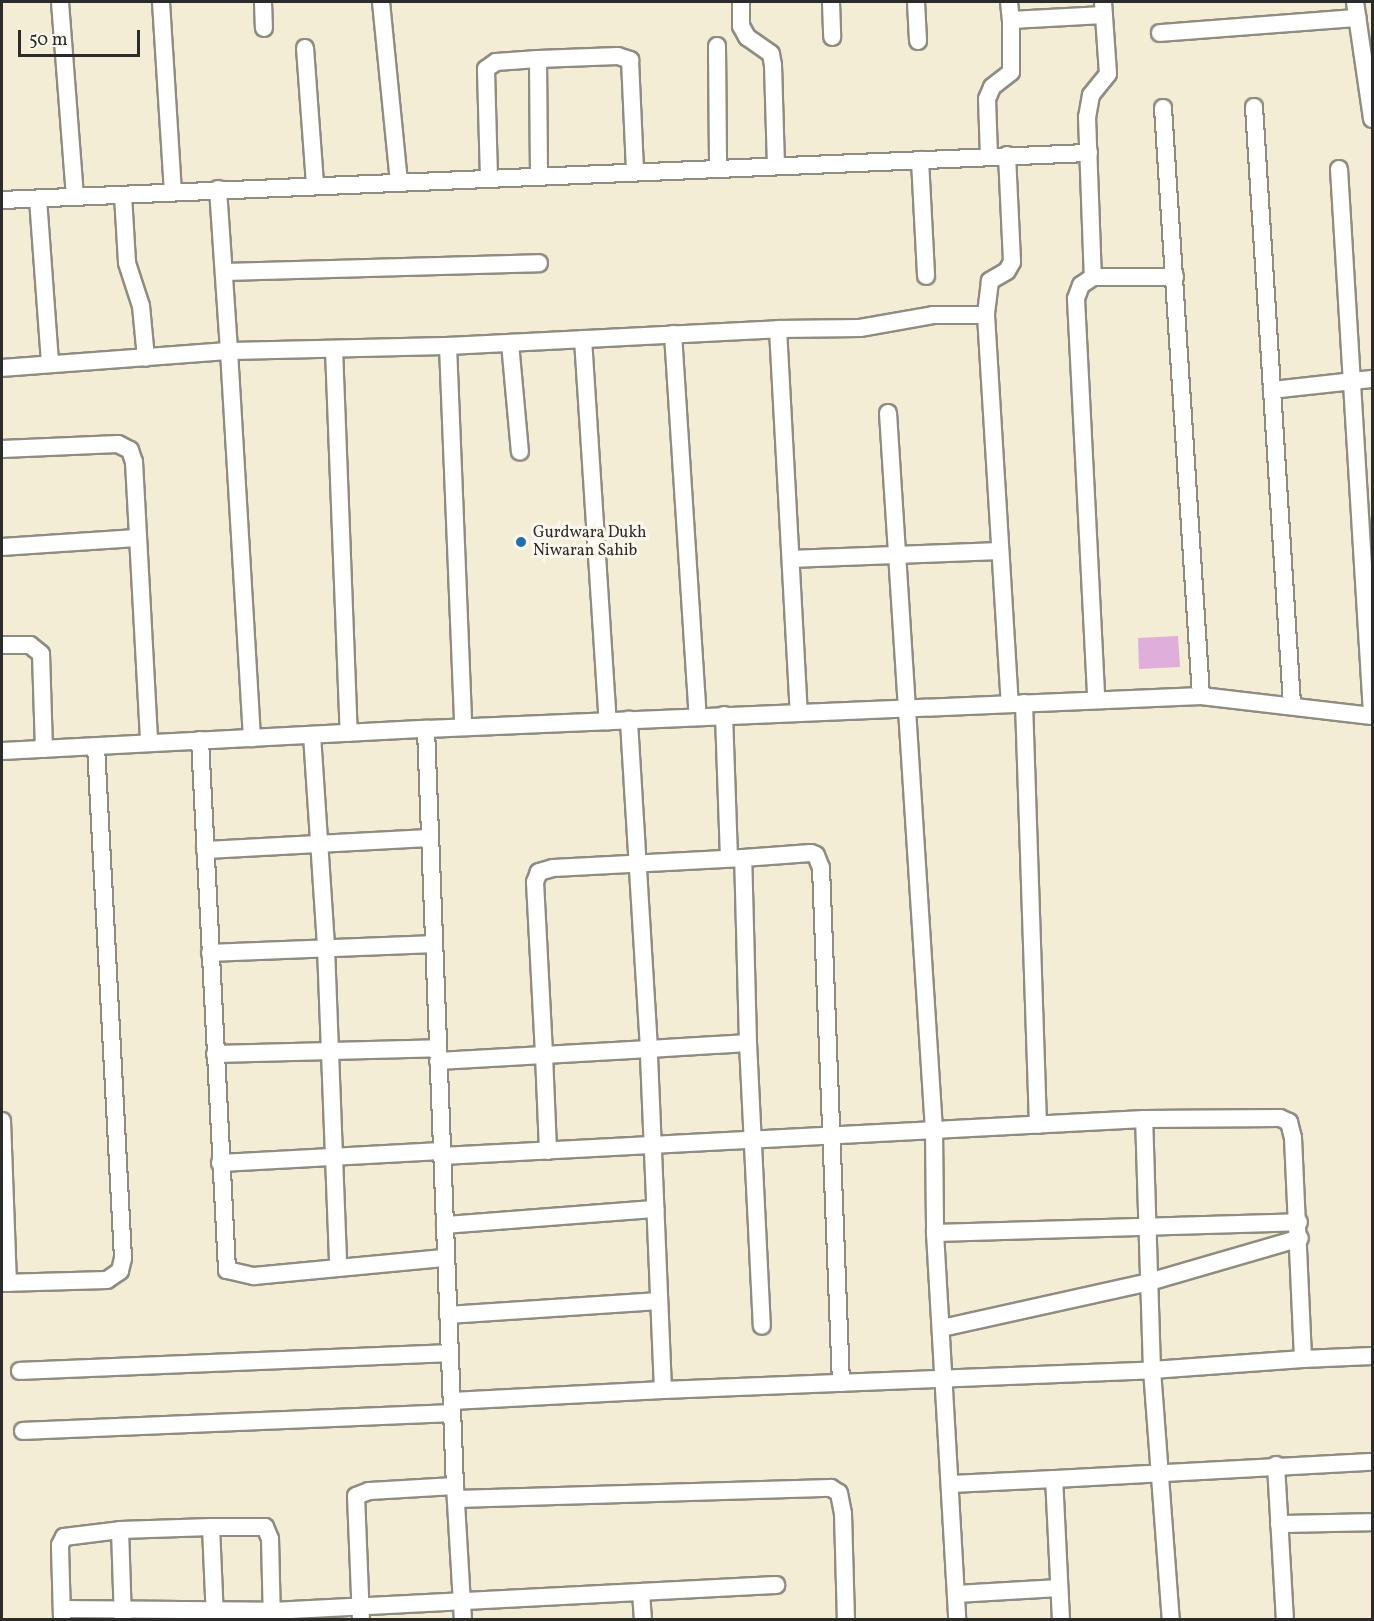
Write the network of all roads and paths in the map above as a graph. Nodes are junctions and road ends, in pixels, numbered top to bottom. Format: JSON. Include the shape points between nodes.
{"nodes":[{"id":1,"x":60,"y":2,"type":"edge"},
{"id":2,"x":161,"y":2,"type":"edge"},
{"id":3,"x":263,"y":2,"type":"edge"},
{"id":4,"x":381,"y":2,"type":"edge"},
{"id":5,"x":741,"y":2,"type":"edge"},
{"id":6,"x":831,"y":2,"type":"edge"},
{"id":7,"x":916,"y":2,"type":"edge"},
{"id":8,"x":1010,"y":2,"type":"edge"},
{"id":9,"x":1103,"y":8,"type":"edge"},
{"id":10,"x":1356,"y":10,"type":"edge"},
{"id":11,"x":1011,"y":20,"type":"junction"},
{"id":12,"x":264,"y":28,"type":"dead end"},
{"id":13,"x":1160,"y":33,"type":"dead end"},
{"id":14,"x":832,"y":37,"type":"dead end"},
{"id":15,"x":918,"y":41,"type":"dead end"},
{"id":16,"x":717,"y":46,"type":"dead end"},
{"id":17,"x":305,"y":48,"type":"dead end"},
{"id":18,"x":1368,"y":58,"type":"edge"},
{"id":19,"x":538,"y":59,"type":"junction"},
{"id":20,"x":1254,"y":107,"type":"dead end"},
{"id":21,"x":1162,"y":108,"type":"dead end"},
{"id":22,"x":1372,"y":119,"type":"edge"},
{"id":23,"x":1089,"y":153,"type":"junction"},
{"id":24,"x":1007,"y":155,"type":"junction"},
{"id":25,"x":989,"y":156,"type":"junction"},
{"id":26,"x":920,"y":160,"type":"junction"},
{"id":27,"x":776,"y":165,"type":"junction"},
{"id":28,"x":718,"y":168,"type":"junction"},
{"id":29,"x":1339,"y":170,"type":"dead end"},
{"id":30,"x":635,"y":171,"type":"junction"},
{"id":31,"x":539,"y":176,"type":"junction"},
{"id":32,"x":489,"y":178,"type":"junction"},
{"id":33,"x":399,"y":182,"type":"junction"},
{"id":34,"x":315,"y":185,"type":"junction"},
{"id":35,"x":218,"y":189,"type":"junction"},
{"id":36,"x":173,"y":191,"type":"junction"},
{"id":37,"x":123,"y":195,"type":"junction"},
{"id":38,"x":75,"y":196,"type":"junction"},
{"id":39,"x":38,"y":199,"type":"junction"},
{"id":40,"x":2,"y":200,"type":"edge"},
{"id":41,"x":538,"y":263,"type":"dead end"},
{"id":42,"x":224,"y":272,"type":"junction"},
{"id":43,"x":926,"y":276,"type":"dead end"},
{"id":44,"x":1093,"y":277,"type":"junction"},
{"id":45,"x":1175,"y":277,"type":"junction"},
{"id":46,"x":986,"y":315,"type":"junction"},
{"id":47,"x":778,"y":329,"type":"junction"},
{"id":48,"x":673,"y":334,"type":"junction"},
{"id":49,"x":583,"y":339,"type":"junction"},
{"id":50,"x":510,"y":343,"type":"junction"},
{"id":51,"x":448,"y":346,"type":"junction"},
{"id":52,"x":334,"y":349,"type":"junction"},
{"id":53,"x":229,"y":351,"type":"junction"},
{"id":54,"x":146,"y":358,"type":"junction"},
{"id":55,"x":50,"y":364,"type":"junction"},
{"id":56,"x":2,"y":368,"type":"edge"},
{"id":57,"x":1372,"y":379,"type":"edge"},
{"id":58,"x":1353,"y":381,"type":"junction"},
{"id":59,"x":1272,"y":390,"type":"junction"},
{"id":60,"x":888,"y":413,"type":"dead end"},
{"id":61,"x":2,"y":449,"type":"edge"},
{"id":62,"x":520,"y":452,"type":"dead end"},
{"id":63,"x":136,"y":538,"type":"junction"},
{"id":64,"x":2,"y":547,"type":"edge"},
{"id":65,"x":999,"y":551,"type":"junction"},
{"id":66,"x":897,"y":555,"type":"junction"},
{"id":67,"x":791,"y":559,"type":"junction"},
{"id":68,"x":2,"y":645,"type":"edge"},
{"id":69,"x":1201,"y":696,"type":"junction"},
{"id":70,"x":1096,"y":700,"type":"junction"},
{"id":71,"x":1017,"y":703,"type":"junction"},
{"id":72,"x":1292,"y":704,"type":"junction"},
{"id":73,"x":907,"y":707,"type":"junction"},
{"id":74,"x":799,"y":712,"type":"junction"},
{"id":75,"x":724,"y":715,"type":"junction"},
{"id":76,"x":1372,"y":715,"type":"edge"},
{"id":77,"x":698,"y":716,"type":"junction"},
{"id":78,"x":629,"y":720,"type":"junction"},
{"id":79,"x":608,"y":721,"type":"junction"},
{"id":80,"x":463,"y":727,"type":"junction"},
{"id":81,"x":426,"y":729,"type":"junction"},
{"id":82,"x":349,"y":733,"type":"junction"},
{"id":83,"x":312,"y":735,"type":"junction"},
{"id":84,"x":252,"y":738,"type":"junction"},
{"id":85,"x":200,"y":740,"type":"junction"},
{"id":86,"x":149,"y":743,"type":"junction"},
{"id":87,"x":96,"y":747,"type":"junction"},
{"id":88,"x":44,"y":749,"type":"junction"},
{"id":89,"x":2,"y":752,"type":"edge"},
{"id":90,"x":430,"y":838,"type":"junction"},
{"id":91,"x":318,"y":844,"type":"junction"},
{"id":92,"x":205,"y":850,"type":"junction"},
{"id":93,"x":736,"y":858,"type":"junction"},
{"id":94,"x":639,"y":863,"type":"junction"},
{"id":95,"x":434,"y":944,"type":"junction"},
{"id":96,"x":326,"y":948,"type":"junction"},
{"id":97,"x":210,"y":953,"type":"junction"},
{"id":98,"x":748,"y":1043,"type":"junction"},
{"id":99,"x":649,"y":1049,"type":"junction"},
{"id":100,"x":330,"y":1051,"type":"junction"},
{"id":101,"x":215,"y":1054,"type":"junction"},
{"id":102,"x":438,"y":1055,"type":"junction"},
{"id":103,"x":544,"y":1055,"type":"junction"},
{"id":104,"x":1144,"y":1119,"type":"junction"},
{"id":105,"x":2,"y":1121,"type":"edge"},
{"id":106,"x":1038,"y":1125,"type":"junction"},
{"id":107,"x":934,"y":1130,"type":"junction"},
{"id":108,"x":830,"y":1136,"type":"junction"},
{"id":109,"x":753,"y":1140,"type":"junction"},
{"id":110,"x":652,"y":1145,"type":"junction"},
{"id":111,"x":549,"y":1151,"type":"junction"},
{"id":112,"x":442,"y":1154,"type":"junction"},
{"id":113,"x":333,"y":1157,"type":"junction"},
{"id":114,"x":220,"y":1164,"type":"junction"},
{"id":115,"x":655,"y":1209,"type":"junction"},
{"id":116,"x":445,"y":1225,"type":"junction"},
{"id":117,"x":1147,"y":1228,"type":"junction"},
{"id":118,"x":1299,"y":1230,"type":"junction"},
{"id":119,"x":935,"y":1233,"type":"junction"},
{"id":120,"x":446,"y":1258,"type":"junction"},
{"id":121,"x":338,"y":1267,"type":"junction"},
{"id":122,"x":1149,"y":1282,"type":"junction"},
{"id":123,"x":5,"y":1283,"type":"edge"},
{"id":124,"x":659,"y":1301,"type":"junction"},
{"id":125,"x":448,"y":1315,"type":"junction"},
{"id":126,"x":762,"y":1326,"type":"dead end"},
{"id":127,"x":942,"y":1328,"type":"junction"},
{"id":128,"x":450,"y":1353,"type":"junction"},
{"id":129,"x":1372,"y":1356,"type":"edge"},
{"id":130,"x":1303,"y":1359,"type":"junction"},
{"id":131,"x":1152,"y":1370,"type":"junction"},
{"id":132,"x":20,"y":1371,"type":"dead end"},
{"id":133,"x":945,"y":1378,"type":"junction"},
{"id":134,"x":842,"y":1383,"type":"junction"},
{"id":135,"x":663,"y":1390,"type":"junction"},
{"id":136,"x":452,"y":1407,"type":"junction"},
{"id":137,"x":23,"y":1431,"type":"dead end"},
{"id":138,"x":1372,"y":1462,"type":"edge"},
{"id":139,"x":1276,"y":1464,"type":"junction"},
{"id":140,"x":1163,"y":1472,"type":"junction"},
{"id":141,"x":1054,"y":1479,"type":"junction"},
{"id":142,"x":952,"y":1484,"type":"junction"},
{"id":143,"x":456,"y":1493,"type":"junction"},
{"id":144,"x":1372,"y":1522,"type":"edge"},
{"id":145,"x":1279,"y":1524,"type":"junction"},
{"id":146,"x":211,"y":1527,"type":"junction"},
{"id":147,"x":120,"y":1530,"type":"junction"},
{"id":148,"x":776,"y":1585,"type":"dead end"},
{"id":149,"x":1059,"y":1587,"type":"junction"},
{"id":150,"x":642,"y":1592,"type":"junction"},
{"id":151,"x":956,"y":1594,"type":"junction"},
{"id":152,"x":462,"y":1600,"type":"junction"},
{"id":153,"x":361,"y":1613,"type":"edge"},
{"id":154,"x":62,"y":1615,"type":"edge"},
{"id":155,"x":123,"y":1615,"type":"edge"},
{"id":156,"x":215,"y":1615,"type":"edge"},
{"id":157,"x":272,"y":1615,"type":"edge"},
{"id":158,"x":463,"y":1620,"type":"edge"},
{"id":159,"x":643,"y":1620,"type":"edge"},
{"id":160,"x":846,"y":1620,"type":"edge"},
{"id":161,"x":957,"y":1620,"type":"edge"},
{"id":162,"x":1061,"y":1620,"type":"edge"},
{"id":163,"x":1172,"y":1620,"type":"edge"},
{"id":164,"x":1285,"y":1620,"type":"edge"}],
"edges":[{"from":1,"to":38,"type":"street"},
{"from":2,"to":36,"type":"street"},
{"from":3,"to":12,"type":"street"},
{"from":4,"to":33,"type":"street"},
{"from":5,"to":27,"type":"street","via":[[741,26],[747,37],[771,54]]},
{"from":6,"to":14,"type":"street"},
{"from":7,"to":15,"type":"street"},
{"from":8,"to":11,"type":"street"},
{"from":9,"to":11,"type":"street"},
{"from":9,"to":23,"type":"street","via":[[1108,74],[1089,103]]},
{"from":10,"to":13,"type":"street"},
{"from":10,"to":18,"type":"street"},
{"from":11,"to":25,"type":"street","via":[[1012,69],[1007,78],[992,87],[987,99]]},
{"from":16,"to":28,"type":"street"},
{"from":17,"to":34,"type":"street"},
{"from":18,"to":22,"type":"street"},
{"from":19,"to":30,"type":"street","via":[[618,56],[630,60]]},
{"from":19,"to":31,"type":"street"},
{"from":19,"to":32,"type":"street","via":[[496,62],[486,69]]},
{"from":20,"to":59,"type":"street"},
{"from":21,"to":45,"type":"street"},
{"from":23,"to":24,"type":"street"},
{"from":23,"to":44,"type":"street"},
{"from":24,"to":25,"type":"street"},
{"from":24,"to":46,"type":"street","via":[[1012,262],[1007,271],[990,281]]},
{"from":25,"to":26,"type":"street"},
{"from":26,"to":27,"type":"street"},
{"from":26,"to":43,"type":"street"},
{"from":27,"to":28,"type":"street"},
{"from":28,"to":30,"type":"street"},
{"from":29,"to":58,"type":"street"},
{"from":30,"to":31,"type":"street"},
{"from":31,"to":32,"type":"street"},
{"from":32,"to":33,"type":"street"},
{"from":33,"to":34,"type":"street"},
{"from":34,"to":35,"type":"street"},
{"from":35,"to":36,"type":"street"},
{"from":35,"to":42,"type":"street"},
{"from":36,"to":37,"type":"street"},
{"from":37,"to":38,"type":"street"},
{"from":37,"to":54,"type":"street","via":[[126,257],[141,306]]},
{"from":38,"to":39,"type":"street"},
{"from":39,"to":40,"type":"street"},
{"from":39,"to":55,"type":"street"},
{"from":41,"to":42,"type":"street"},
{"from":42,"to":53,"type":"street"},
{"from":44,"to":45,"type":"street"},
{"from":44,"to":70,"type":"street","via":[[1081,285],[1076,299]]},
{"from":45,"to":69,"type":"street"},
{"from":46,"to":47,"type":"street","via":[[933,315],[860,328]]},
{"from":46,"to":65,"type":"street"},
{"from":47,"to":48,"type":"street"},
{"from":47,"to":67,"type":"street"},
{"from":48,"to":49,"type":"street"},
{"from":48,"to":77,"type":"street"},
{"from":49,"to":50,"type":"street"},
{"from":49,"to":79,"type":"street"},
{"from":50,"to":51,"type":"street"},
{"from":50,"to":62,"type":"street"},
{"from":51,"to":52,"type":"street"},
{"from":51,"to":80,"type":"street"},
{"from":52,"to":53,"type":"street"},
{"from":52,"to":82,"type":"street"},
{"from":53,"to":54,"type":"street"},
{"from":53,"to":84,"type":"street"},
{"from":54,"to":55,"type":"street"},
{"from":55,"to":56,"type":"street"},
{"from":57,"to":58,"type":"street"},
{"from":58,"to":59,"type":"street"},
{"from":58,"to":76,"type":"street"},
{"from":59,"to":72,"type":"street"},
{"from":60,"to":66,"type":"street"},
{"from":61,"to":63,"type":"street","via":[[112,444],[127,447],[134,462]]},
{"from":63,"to":64,"type":"street"},
{"from":63,"to":86,"type":"street"},
{"from":65,"to":66,"type":"street"},
{"from":65,"to":71,"type":"street"},
{"from":66,"to":67,"type":"street"},
{"from":66,"to":73,"type":"street"},
{"from":67,"to":74,"type":"street"},
{"from":68,"to":88,"type":"street","via":[[30,645],[41,654]]},
{"from":69,"to":70,"type":"street"},
{"from":69,"to":72,"type":"street"},
{"from":70,"to":71,"type":"street"},
{"from":71,"to":73,"type":"street"},
{"from":71,"to":106,"type":"street"},
{"from":72,"to":76,"type":"street"},
{"from":73,"to":74,"type":"street"},
{"from":73,"to":107,"type":"street"},
{"from":74,"to":75,"type":"street"},
{"from":75,"to":77,"type":"street"},
{"from":75,"to":93,"type":"street"},
{"from":77,"to":78,"type":"street"},
{"from":78,"to":79,"type":"street"},
{"from":78,"to":94,"type":"street"},
{"from":79,"to":80,"type":"street"},
{"from":80,"to":81,"type":"street"},
{"from":81,"to":82,"type":"street"},
{"from":81,"to":90,"type":"street"},
{"from":82,"to":83,"type":"street"},
{"from":83,"to":84,"type":"street"},
{"from":83,"to":91,"type":"street"},
{"from":84,"to":85,"type":"street"},
{"from":85,"to":86,"type":"street"},
{"from":85,"to":92,"type":"street"},
{"from":86,"to":87,"type":"street"},
{"from":87,"to":88,"type":"street"},
{"from":87,"to":123,"type":"street","via":[[123,1258],[120,1271],[107,1280]]},
{"from":88,"to":89,"type":"street"},
{"from":90,"to":91,"type":"street"},
{"from":90,"to":95,"type":"street"},
{"from":91,"to":92,"type":"street"},
{"from":91,"to":96,"type":"street"},
{"from":92,"to":97,"type":"street"},
{"from":93,"to":94,"type":"street"},
{"from":93,"to":98,"type":"street"},
{"from":93,"to":108,"type":"street","via":[[811,853],[820,860]]},
{"from":94,"to":99,"type":"street"},
{"from":94,"to":103,"type":"street","via":[[553,868],[536,876]]},
{"from":95,"to":96,"type":"street"},
{"from":95,"to":102,"type":"street"},
{"from":96,"to":97,"type":"street"},
{"from":96,"to":100,"type":"street"},
{"from":97,"to":101,"type":"street"},
{"from":98,"to":99,"type":"street"},
{"from":98,"to":109,"type":"street"},
{"from":99,"to":103,"type":"street"},
{"from":99,"to":110,"type":"street"},
{"from":100,"to":101,"type":"street"},
{"from":100,"to":102,"type":"street"},
{"from":100,"to":113,"type":"street"},
{"from":101,"to":114,"type":"street"},
{"from":102,"to":103,"type":"street"},
{"from":102,"to":112,"type":"street"},
{"from":103,"to":111,"type":"street"},
{"from":104,"to":106,"type":"street"},
{"from":104,"to":117,"type":"street"},
{"from":104,"to":118,"type":"street","via":[[1271,1117],[1289,1122]]},
{"from":105,"to":123,"type":"street"},
{"from":106,"to":107,"type":"street"},
{"from":107,"to":108,"type":"street"},
{"from":107,"to":119,"type":"street"},
{"from":108,"to":109,"type":"street"},
{"from":108,"to":134,"type":"street"},
{"from":109,"to":110,"type":"street"},
{"from":109,"to":126,"type":"street"},
{"from":110,"to":111,"type":"street"},
{"from":110,"to":115,"type":"street"},
{"from":111,"to":112,"type":"street"},
{"from":112,"to":113,"type":"street"},
{"from":112,"to":116,"type":"street"},
{"from":113,"to":114,"type":"street"},
{"from":113,"to":121,"type":"street"},
{"from":114,"to":121,"type":"street","via":[[224,1259],[231,1273],[254,1276]]},
{"from":115,"to":116,"type":"street"},
{"from":115,"to":124,"type":"street"},
{"from":116,"to":120,"type":"street"},
{"from":117,"to":118,"type":"street"},
{"from":117,"to":119,"type":"street"},
{"from":117,"to":122,"type":"street"},
{"from":118,"to":122,"type":"street"},
{"from":118,"to":130,"type":"street"},
{"from":119,"to":127,"type":"street"},
{"from":120,"to":121,"type":"street"},
{"from":120,"to":125,"type":"street"},
{"from":122,"to":127,"type":"street"},
{"from":122,"to":131,"type":"street"},
{"from":124,"to":125,"type":"street"},
{"from":124,"to":135,"type":"street"},
{"from":125,"to":128,"type":"street"},
{"from":127,"to":133,"type":"street"},
{"from":128,"to":132,"type":"street"},
{"from":128,"to":136,"type":"street"},
{"from":129,"to":130,"type":"street"},
{"from":130,"to":131,"type":"street"},
{"from":131,"to":133,"type":"street"},
{"from":131,"to":140,"type":"street"},
{"from":133,"to":134,"type":"street"},
{"from":133,"to":142,"type":"street"},
{"from":134,"to":135,"type":"street"},
{"from":135,"to":136,"type":"street"},
{"from":136,"to":137,"type":"street"},
{"from":136,"to":143,"type":"street"},
{"from":138,"to":139,"type":"street"},
{"from":139,"to":140,"type":"street"},
{"from":139,"to":145,"type":"street"},
{"from":140,"to":141,"type":"street"},
{"from":140,"to":163,"type":"street"},
{"from":141,"to":142,"type":"street"},
{"from":141,"to":149,"type":"street"},
{"from":142,"to":151,"type":"street"},
{"from":143,"to":152,"type":"street"},
{"from":143,"to":153,"type":"street","via":[[369,1491],[356,1496]]},
{"from":143,"to":160,"type":"street","via":[[831,1488],[839,1493],[843,1514]]},
{"from":144,"to":145,"type":"street"},
{"from":145,"to":164,"type":"street"},
{"from":146,"to":147,"type":"street"},
{"from":146,"to":156,"type":"street"},
{"from":146,"to":157,"type":"street","via":[[266,1527],[270,1539]]},
{"from":147,"to":154,"type":"street","via":[[64,1537]]},
{"from":147,"to":155,"type":"street"},
{"from":148,"to":150,"type":"street"},
{"from":149,"to":151,"type":"street"},
{"from":149,"to":162,"type":"street"},
{"from":150,"to":152,"type":"street"},
{"from":150,"to":159,"type":"street"},
{"from":151,"to":161,"type":"street"},
{"from":152,"to":153,"type":"street"},
{"from":152,"to":158,"type":"street"},
{"from":153,"to":157,"type":"street"},
{"from":154,"to":155,"type":"street"},
{"from":155,"to":156,"type":"street"},
{"from":156,"to":157,"type":"street"}]}
